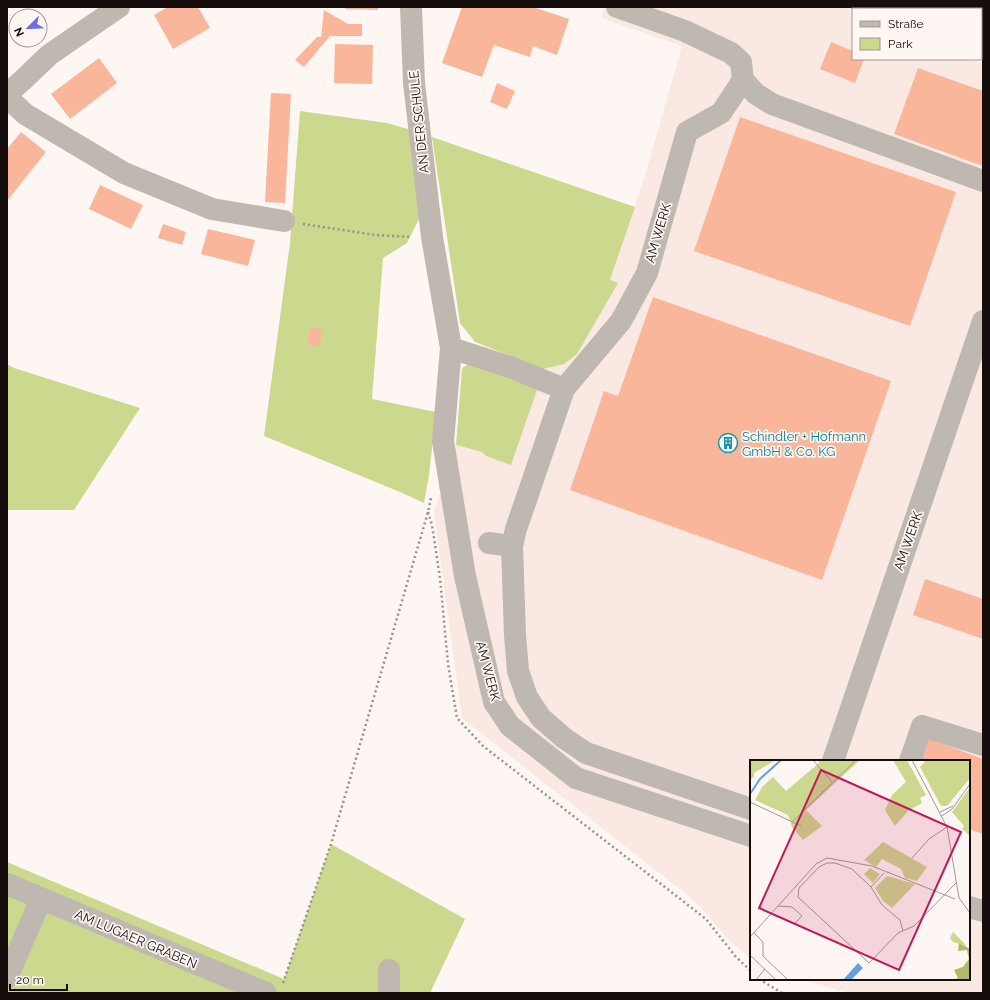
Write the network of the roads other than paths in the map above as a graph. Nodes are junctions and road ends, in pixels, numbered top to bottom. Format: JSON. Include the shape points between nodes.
{"nodes":[{"id":1,"x":119,"y":7,"type":"edge"},
{"id":2,"x":411,"y":7,"type":"edge"},
{"id":3,"x":617,"y":7,"type":"edge"},
{"id":4,"x":743,"y":80,"type":"junction"},
{"id":5,"x":7,"y":95,"type":"edge"},
{"id":6,"x":983,"y":181,"type":"edge"},
{"id":7,"x":284,"y":221,"type":"road end"},
{"id":8,"x":432,"y":238,"type":"joint"},
{"id":9,"x":983,"y":321,"type":"edge"},
{"id":10,"x":451,"y":348,"type":"junction"},
{"id":11,"x":564,"y":389,"type":"junction"},
{"id":12,"x":489,"y":543,"type":"dead end"},
{"id":13,"x":512,"y":546,"type":"junction"},
{"id":14,"x":983,"y":745,"type":"edge"},
{"id":15,"x":833,"y":760,"type":"edge"},
{"id":16,"x":910,"y":760,"type":"edge"},
{"id":17,"x":750,"y":809,"type":"edge"},
{"id":18,"x":750,"y":836,"type":"edge"},
{"id":19,"x":7,"y":884,"type":"edge"},
{"id":20,"x":41,"y":899,"type":"junction"},
{"id":21,"x":970,"y":907,"type":"edge"},
{"id":22,"x":983,"y":911,"type":"edge"},
{"id":23,"x":390,"y":970,"type":"dead end"},
{"id":24,"x":7,"y":978,"type":"edge"},
{"id":25,"x":274,"y":989,"type":"edge"},
{"id":26,"x":389,"y":993,"type":"edge"}],
"edges":[{"from":1,"to":5,"type":"street","via":[[49,55]]},
{"from":2,"to":8,"type":"street","name":"AN DER SCHULE","via":[[414,83]]},
{"from":3,"to":4,"type":"street","via":[[685,31],[731,53],[741,62]]},
{"from":4,"to":6,"type":"street","via":[[756,94],[772,104]]},
{"from":4,"to":11,"type":"street","name":"AM WERK","via":[[721,113],[687,132],[647,273],[621,321]]},
{"from":5,"to":7,"type":"street","via":[[25,114],[124,173],[212,209]]},
{"from":8,"to":10,"type":"street","name":"AM WERK"},
{"from":9,"to":15,"type":"street","name":"AM WERK"},
{"from":10,"to":11,"type":"street","via":[[510,367]]},
{"from":10,"to":18,"type":"street","name":"AM WERK","via":[[443,441],[465,576],[494,702],[510,726],[576,778]]},
{"from":11,"to":13,"type":"street","name":"AM WERK"},
{"from":12,"to":13,"type":"street"},
{"from":13,"to":17,"type":"street","name":"AM WERK","via":[[518,671],[527,697],[541,718],[586,753]]},
{"from":14,"to":16,"type":"street","via":[[922,726]]},
{"from":19,"to":20,"type":"street","name":"AM LUGAER GRABEN"},
{"from":20,"to":24,"type":"street"},
{"from":20,"to":25,"type":"street","name":"AM LUGAER GRABEN"},
{"from":21,"to":22,"type":"street"},
{"from":23,"to":26,"type":"street"}]}
